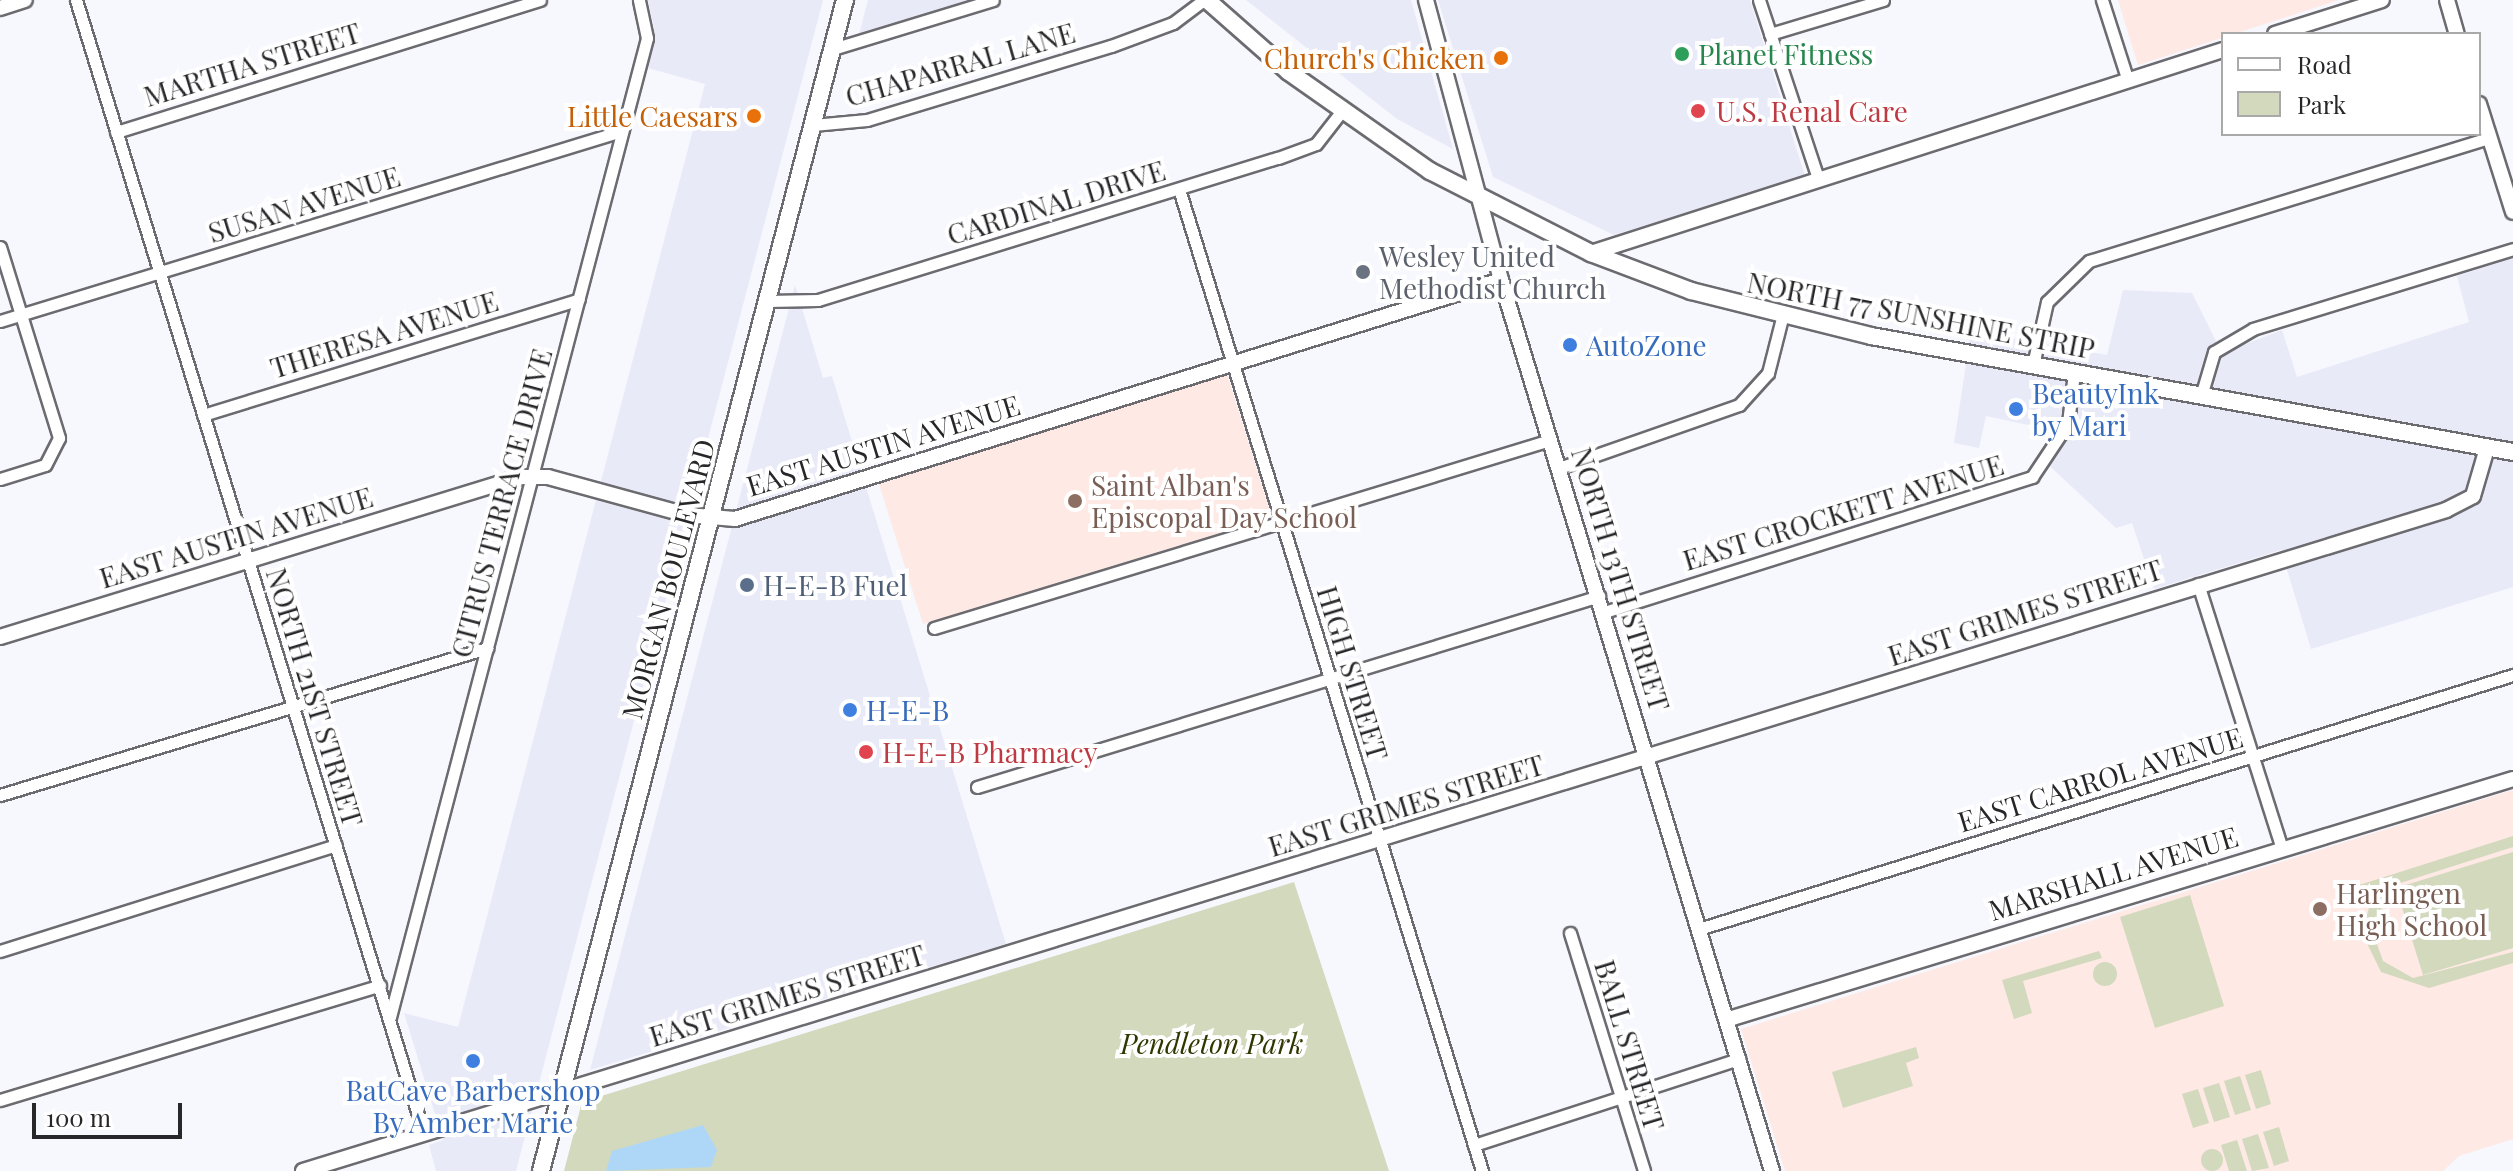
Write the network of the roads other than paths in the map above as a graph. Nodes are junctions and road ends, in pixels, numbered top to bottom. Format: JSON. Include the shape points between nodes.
{"nodes":[{"id":1,"x":25,"y":0,"type":"edge"},
{"id":2,"x":76,"y":0,"type":"edge"},
{"id":3,"x":540,"y":0,"type":"edge"},
{"id":4,"x":639,"y":0,"type":"edge"},
{"id":5,"x":845,"y":0,"type":"edge"},
{"id":6,"x":993,"y":0,"type":"edge"},
{"id":7,"x":1205,"y":0,"type":"edge"},
{"id":8,"x":1426,"y":0,"type":"edge"},
{"id":9,"x":1759,"y":0,"type":"edge"},
{"id":10,"x":1883,"y":0,"type":"edge"},
{"id":11,"x":2102,"y":0,"type":"edge"},
{"id":12,"x":2382,"y":0,"type":"edge"},
{"id":13,"x":2447,"y":0,"type":"edge"},
{"id":14,"x":0,"y":8,"type":"edge"},
{"id":15,"x":2281,"y":32,"type":"edge"},
{"id":16,"x":2456,"y":32,"type":"edge"},
{"id":17,"x":1770,"y":34,"type":"junction"},
{"id":18,"x":833,"y":49,"type":"junction"},
{"id":19,"x":2221,"y":51,"type":"edge"},
{"id":20,"x":2128,"y":81,"type":"junction"},
{"id":21,"x":2481,"y":111,"type":"edge"},
{"id":22,"x":1341,"y":112,"type":"junction"},
{"id":23,"x":813,"y":125,"type":"junction"},
{"id":24,"x":621,"y":131,"type":"junction"},
{"id":25,"x":116,"y":132,"type":"junction"},
{"id":26,"x":2489,"y":138,"type":"junction"},
{"id":27,"x":1818,"y":178,"type":"junction"},
{"id":28,"x":2508,"y":180,"type":"edge"},
{"id":29,"x":1179,"y":189,"type":"junction"},
{"id":30,"x":1481,"y":201,"type":"junction"},
{"id":31,"x":2513,"y":212,"type":"edge"},
{"id":32,"x":0,"y":247,"type":"edge"},
{"id":33,"x":2513,"y":249,"type":"edge"},
{"id":34,"x":1591,"y":253,"type":"junction"},
{"id":35,"x":158,"y":274,"type":"junction"},
{"id":36,"x":1501,"y":280,"type":"junction"},
{"id":37,"x":579,"y":299,"type":"junction"},
{"id":38,"x":767,"y":301,"type":"junction"},
{"id":39,"x":21,"y":315,"type":"junction"},
{"id":40,"x":1782,"y":318,"type":"junction"},
{"id":41,"x":0,"y":321,"type":"edge"},
{"id":42,"x":1233,"y":363,"type":"junction"},
{"id":43,"x":2033,"y":365,"type":"junction"},
{"id":44,"x":2074,"y":373,"type":"junction"},
{"id":45,"x":2201,"y":396,"type":"junction"},
{"id":46,"x":203,"y":415,"type":"junction"},
{"id":47,"x":1550,"y":440,"type":"junction"},
{"id":48,"x":2487,"y":448,"type":"junction"},
{"id":49,"x":2513,"y":452,"type":"edge"},
{"id":50,"x":1559,"y":468,"type":"junction"},
{"id":51,"x":533,"y":476,"type":"junction"},
{"id":52,"x":0,"y":479,"type":"edge"},
{"id":53,"x":711,"y":517,"type":"junction"},
{"id":54,"x":1281,"y":521,"type":"junction"},
{"id":55,"x":248,"y":560,"type":"junction"},
{"id":56,"x":2198,"y":584,"type":"junction"},
{"id":57,"x":1599,"y":596,"type":"junction"},
{"id":58,"x":1604,"y":612,"type":"junction"},
{"id":59,"x":934,"y":628,"type":"dead end"},
{"id":60,"x":0,"y":637,"type":"edge"},
{"id":61,"x":487,"y":648,"type":"junction"},
{"id":62,"x":2513,"y":675,"type":"edge"},
{"id":63,"x":1330,"y":678,"type":"junction"},
{"id":64,"x":291,"y":706,"type":"junction"},
{"id":65,"x":2251,"y":757,"type":"junction"},
{"id":66,"x":1649,"y":759,"type":"junction"},
{"id":67,"x":2513,"y":779,"type":"edge"},
{"id":68,"x":977,"y":787,"type":"dead end"},
{"id":69,"x":0,"y":795,"type":"edge"},
{"id":70,"x":1380,"y":839,"type":"junction"},
{"id":71,"x":336,"y":845,"type":"junction"},
{"id":72,"x":2282,"y":849,"type":"junction"},
{"id":73,"x":1702,"y":928,"type":"junction"},
{"id":74,"x":1570,"y":933,"type":"dead end"},
{"id":75,"x":0,"y":951,"type":"edge"},
{"id":76,"x":380,"y":985,"type":"junction"},
{"id":77,"x":390,"y":1017,"type":"junction"},
{"id":78,"x":1729,"y":1019,"type":"junction"},
{"id":79,"x":1739,"y":1059,"type":"junction"},
{"id":80,"x":562,"y":1092,"type":"junction"},
{"id":81,"x":1621,"y":1097,"type":"junction"},
{"id":82,"x":0,"y":1100,"type":"edge"},
{"id":83,"x":424,"y":1134,"type":"junction"},
{"id":84,"x":1474,"y":1145,"type":"junction"},
{"id":85,"x":303,"y":1171,"type":"edge"},
{"id":86,"x":541,"y":1171,"type":"edge"},
{"id":87,"x":1482,"y":1171,"type":"edge"},
{"id":88,"x":1644,"y":1171,"type":"edge"},
{"id":89,"x":1772,"y":1171,"type":"edge"}],
"edges":[{"from":1,"to":14,"type":"street"},
{"from":2,"to":25,"type":"street","name":"NORTH 21ST STREET"},
{"from":3,"to":25,"type":"street","name":"MARTHA STREET"},
{"from":4,"to":24,"type":"street","name":"CITRUS TERRACE DRIVE","via":[[647,38]]},
{"from":5,"to":18,"type":"main road","name":"MORGAN BOULEVARD"},
{"from":6,"to":18,"type":"street"},
{"from":7,"to":22,"type":"main road","name":"NORTH 77 SUNSHINE STRIP"},
{"from":7,"to":23,"type":"street","name":"CHAPARRAL LANE","via":[[1173,23],[1111,46],[867,120]]},
{"from":8,"to":30,"type":"street","name":"NORTH 13TH STREET"},
{"from":9,"to":17,"type":"street"},
{"from":10,"to":17,"type":"street"},
{"from":11,"to":20,"type":"street"},
{"from":12,"to":15,"type":"street"},
{"from":13,"to":16,"type":"street"},
{"from":17,"to":27,"type":"street"},
{"from":18,"to":23,"type":"main road","name":"MORGAN BOULEVARD"},
{"from":19,"to":20,"type":"street"},
{"from":20,"to":27,"type":"street"},
{"from":21,"to":26,"type":"street"},
{"from":22,"to":29,"type":"street","name":"CARDINAL DRIVE","via":[[1316,144]]},
{"from":22,"to":30,"type":"main road","name":"NORTH 77 SUNSHINE STRIP"},
{"from":23,"to":38,"type":"main road","name":"MORGAN BOULEVARD"},
{"from":24,"to":35,"type":"street","name":"SUSAN AVENUE"},
{"from":24,"to":37,"type":"street","name":"CITRUS TERRACE DRIVE"},
{"from":25,"to":35,"type":"street","name":"NORTH 21ST STREET"},
{"from":26,"to":28,"type":"street"},
{"from":26,"to":43,"type":"street","via":[[2089,261],[2047,302]]},
{"from":27,"to":34,"type":"street"},
{"from":28,"to":31,"type":"street"},
{"from":29,"to":38,"type":"street","name":"CARDINAL DRIVE","via":[[818,300]]},
{"from":29,"to":42,"type":"street","name":"HIGH STREET"},
{"from":30,"to":34,"type":"main road","name":"NORTH 77 SUNSHINE STRIP"},
{"from":30,"to":36,"type":"street","name":"NORTH 13TH STREET"},
{"from":32,"to":39,"type":"street"},
{"from":33,"to":45,"type":"street","via":[[2239,335],[2214,352]]},
{"from":34,"to":40,"type":"main road","name":"NORTH 77 SUNSHINE STRIP"},
{"from":35,"to":39,"type":"street","name":"SUSAN AVENUE"},
{"from":35,"to":46,"type":"street","name":"NORTH 21ST STREET"},
{"from":36,"to":42,"type":"street","name":"EAST AUSTIN AVENUE"},
{"from":36,"to":47,"type":"street","name":"NORTH 13TH STREET"},
{"from":37,"to":46,"type":"street","name":"THERESA AVENUE"},
{"from":37,"to":51,"type":"street","name":"CITRUS TERRACE DRIVE"},
{"from":38,"to":53,"type":"main road","name":"MORGAN BOULEVARD"},
{"from":39,"to":41,"type":"street","name":"SUSAN AVENUE"},
{"from":39,"to":52,"type":"street","via":[[57,451],[45,465]]},
{"from":40,"to":43,"type":"main road","name":"NORTH 77 SUNSHINE STRIP"},
{"from":40,"to":50,"type":"street","via":[[1768,373],[1739,405]]},
{"from":42,"to":53,"type":"street","name":"EAST AUSTIN AVENUE","via":[[735,519]]},
{"from":42,"to":54,"type":"street","name":"HIGH STREET"},
{"from":43,"to":44,"type":"main road","name":"NORTH 77 SUNSHINE STRIP"},
{"from":44,"to":45,"type":"main road","name":"NORTH 77 SUNSHINE STRIP"},
{"from":44,"to":58,"type":"street","name":"EAST CROCKETT AVENUE","via":[[2068,423],[2032,477]]},
{"from":45,"to":48,"type":"main road","name":"NORTH 77 SUNSHINE STRIP"},
{"from":46,"to":55,"type":"street","name":"NORTH 21ST STREET"},
{"from":47,"to":50,"type":"street","name":"NORTH 13TH STREET"},
{"from":47,"to":54,"type":"street"},
{"from":48,"to":49,"type":"main road","name":"NORTH 77 SUNSHINE STRIP"},
{"from":48,"to":56,"type":"street","name":"EAST GRIMES STREET","via":[[2479,486],[2466,503]]},
{"from":50,"to":57,"type":"street","name":"NORTH 13TH STREET"},
{"from":51,"to":53,"type":"street","name":"EAST AUSTIN AVENUE"},
{"from":51,"to":55,"type":"street","name":"EAST AUSTIN AVENUE"},
{"from":51,"to":61,"type":"street","name":"CITRUS TERRACE DRIVE"},
{"from":53,"to":80,"type":"main road","name":"MORGAN BOULEVARD"},
{"from":54,"to":59,"type":"street"},
{"from":54,"to":63,"type":"street","name":"HIGH STREET"},
{"from":55,"to":60,"type":"street","name":"EAST AUSTIN AVENUE"},
{"from":55,"to":64,"type":"street","name":"NORTH 21ST STREET"},
{"from":56,"to":65,"type":"street"},
{"from":56,"to":66,"type":"street","name":"EAST GRIMES STREET"},
{"from":57,"to":58,"type":"street","name":"NORTH 13TH STREET"},
{"from":57,"to":63,"type":"street"},
{"from":58,"to":66,"type":"street","name":"NORTH 13TH STREET"},
{"from":61,"to":64,"type":"street"},
{"from":61,"to":77,"type":"street","name":"CITRUS TERRACE DRIVE"},
{"from":62,"to":65,"type":"street","name":"EAST CARROL AVENUE"},
{"from":63,"to":68,"type":"street"},
{"from":63,"to":70,"type":"street","name":"HIGH STREET"},
{"from":64,"to":69,"type":"street"},
{"from":64,"to":71,"type":"street","name":"NORTH 21ST STREET"},
{"from":65,"to":72,"type":"street"},
{"from":65,"to":73,"type":"street","name":"EAST CARROL AVENUE"},
{"from":66,"to":70,"type":"street","name":"EAST GRIMES STREET"},
{"from":66,"to":73,"type":"street","name":"NORTH 13TH STREET"},
{"from":67,"to":72,"type":"street","name":"MARSHALL AVENUE"},
{"from":70,"to":80,"type":"street","name":"EAST GRIMES STREET"},
{"from":70,"to":84,"type":"street","name":"HIGH STREET"},
{"from":71,"to":75,"type":"street"},
{"from":71,"to":76,"type":"street","name":"NORTH 21ST STREET"},
{"from":72,"to":78,"type":"street","name":"MARSHALL AVENUE"},
{"from":73,"to":78,"type":"street","name":"NORTH 13TH STREET"},
{"from":74,"to":81,"type":"street","name":"BALL STREET"},
{"from":76,"to":77,"type":"street","name":"NORTH 21ST STREET"},
{"from":76,"to":82,"type":"street"},
{"from":77,"to":83,"type":"street","name":"NORTH 21ST STREET"},
{"from":78,"to":79,"type":"street","name":"NORTH 13TH STREET"},
{"from":79,"to":81,"type":"street"},
{"from":79,"to":89,"type":"street","name":"NORTH 13TH STREET"},
{"from":80,"to":83,"type":"street","name":"EAST GRIMES STREET"},
{"from":80,"to":86,"type":"main road","name":"MORGAN BOULEVARD"},
{"from":81,"to":84,"type":"street"},
{"from":81,"to":88,"type":"street","name":"BALL STREET"},
{"from":83,"to":85,"type":"street","name":"EAST GRIMES STREET"},
{"from":84,"to":87,"type":"street","name":"HIGH STREET"}]}
